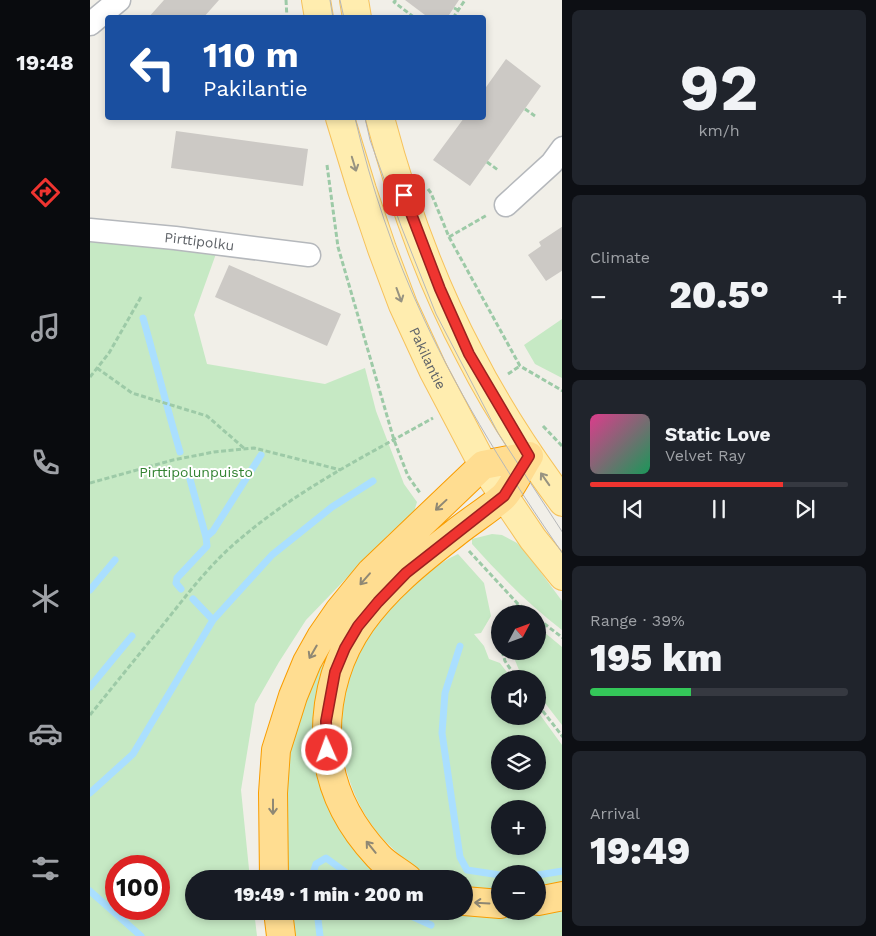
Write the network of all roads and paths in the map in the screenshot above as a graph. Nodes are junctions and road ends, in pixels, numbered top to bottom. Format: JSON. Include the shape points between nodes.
{"nodes":[{"id":1,"x":119,"y":0,"type":"edge"},
{"id":2,"x":286,"y":0,"type":"edge"},
{"id":3,"x":316,"y":0,"type":"edge"},
{"id":4,"x":354,"y":0,"type":"edge"},
{"id":5,"x":396,"y":0,"type":"edge"},
{"id":6,"x":466,"y":0,"type":"edge"},
{"id":7,"x":454,"y":8,"type":"dead end"},
{"id":8,"x":458,"y":10,"type":"junction"},
{"id":9,"x":287,"y":15,"type":"edge"},
{"id":10,"x":318,"y":15,"type":"edge"},
{"id":11,"x":356,"y":15,"type":"edge"},
{"id":12,"x":411,"y":15,"type":"edge"},
{"id":13,"x":455,"y":15,"type":"edge"},
{"id":14,"x":90,"y":24,"type":"edge"},
{"id":15,"x":525,"y":109,"type":"dead end"},
{"id":16,"x":535,"y":116,"type":"dead end"},
{"id":17,"x":341,"y":120,"type":"edge"},
{"id":18,"x":381,"y":120,"type":"edge"},
{"id":19,"x":562,"y":148,"type":"edge"},
{"id":20,"x":325,"y":157,"type":"dead end"},
{"id":21,"x":487,"y":162,"type":"dead end"},
{"id":22,"x":498,"y":170,"type":"dead end"},
{"id":23,"x":427,"y":187,"type":"dead end"},
{"id":24,"x":506,"y":204,"type":"joint"},
{"id":25,"x":90,"y":230,"type":"edge"},
{"id":26,"x":449,"y":237,"type":"junction"},
{"id":27,"x":309,"y":255,"type":"dead end"},
{"id":28,"x":141,"y":297,"type":"dead end"},
{"id":29,"x":520,"y":366,"type":"junction"},
{"id":30,"x":97,"y":368,"type":"junction"},
{"id":31,"x":506,"y":376,"type":"dead end"},
{"id":32,"x":90,"y":377,"type":"edge"},
{"id":33,"x":562,"y":392,"type":"edge"},
{"id":34,"x":440,"y":414,"type":"dead end"},
{"id":35,"x":394,"y":440,"type":"junction"},
{"id":36,"x":246,"y":449,"type":"junction"},
{"id":37,"x":529,"y":456,"type":"junction"},
{"id":38,"x":483,"y":465,"type":"junction"},
{"id":39,"x":342,"y":470,"type":"junction"},
{"id":40,"x":90,"y":483,"type":"edge"},
{"id":41,"x":504,"y":496,"type":"junction"},
{"id":42,"x":425,"y":500,"type":"dead end"},
{"id":43,"x":562,"y":502,"type":"edge"},
{"id":44,"x":468,"y":550,"type":"dead end"},
{"id":45,"x":562,"y":576,"type":"edge"},
{"id":46,"x":518,"y":604,"type":"edge"},
{"id":47,"x":546,"y":625,"type":"edge"},
{"id":48,"x":562,"y":638,"type":"edge"},
{"id":49,"x":90,"y":715,"type":"edge"},
{"id":50,"x":546,"y":716,"type":"edge"},
{"id":51,"x":562,"y":737,"type":"edge"},
{"id":52,"x":274,"y":870,"type":"edge"},
{"id":53,"x":396,"y":870,"type":"edge"},
{"id":54,"x":562,"y":896,"type":"edge"},
{"id":55,"x":546,"y":899,"type":"edge"},
{"id":56,"x":473,"y":902,"type":"edge"},
{"id":57,"x":491,"y":903,"type":"edge"},
{"id":58,"x":279,"y":920,"type":"edge"},
{"id":59,"x":281,"y":936,"type":"edge"}],
"edges":[{"from":1,"to":14,"type":"street"},
{"from":2,"to":9,"type":"path"},
{"from":3,"to":10,"type":"main road"},
{"from":4,"to":11,"type":"main road"},
{"from":5,"to":12,"type":"path","via":[[394,2]]},
{"from":6,"to":8,"type":"path"},
{"from":7,"to":8,"type":"path"},
{"from":8,"to":13,"type":"path"},
{"from":15,"to":16,"type":"path"},
{"from":17,"to":38,"type":"main road","name":"Pakilantie","one_way":true,"via":[[403,305]]},
{"from":18,"to":37,"type":"main road","via":[[410,212],[443,298],[469,354]]},
{"from":19,"to":24,"type":"street","via":[[552,163]]},
{"from":20,"to":35,"type":"path","via":[[338,246]]},
{"from":21,"to":22,"type":"path"},
{"from":23,"to":26,"type":"path"},
{"from":24,"to":26,"type":"path"},
{"from":25,"to":27,"type":"street","name":"Pirttipolku"},
{"from":26,"to":29,"type":"path"},
{"from":28,"to":30,"type":"path"},
{"from":29,"to":31,"type":"path"},
{"from":29,"to":33,"type":"path"},
{"from":30,"to":32,"type":"path"},
{"from":30,"to":36,"type":"path","via":[[132,393],[207,416]]},
{"from":34,"to":35,"type":"path"},
{"from":35,"to":39,"type":"path"},
{"from":35,"to":42,"type":"path","via":[[408,476]]},
{"from":36,"to":39,"type":"path","via":[[254,448]]},
{"from":36,"to":40,"type":"path","via":[[173,460]]},
{"from":37,"to":38,"type":"highway"},
{"from":37,"to":41,"type":"highway"},
{"from":43,"to":37,"type":"main road","one_way":true},
{"from":38,"to":41,"type":"main road","name":"Pakilantie"},
{"from":38,"to":52,"type":"highway","one_way":true,"via":[[371,572],[339,611],[307,662],[276,750]]},
{"from":39,"to":49,"type":"path","via":[[268,516],[238,540],[183,599]]},
{"from":41,"to":45,"type":"main road","name":"Pakilantie"},
{"from":53,"to":41,"type":"highway","one_way":true,"via":[[379,857],[358,832],[340,803],[332,779],[326,721],[335,672],[358,626],[378,602],[406,573]]},
{"from":44,"to":46,"type":"path"},
{"from":47,"to":48,"type":"path"},
{"from":50,"to":51,"type":"path"},
{"from":54,"to":55,"type":"highway"},
{"from":57,"to":56,"type":"highway","one_way":true},
{"from":58,"to":59,"type":"highway"}]}
